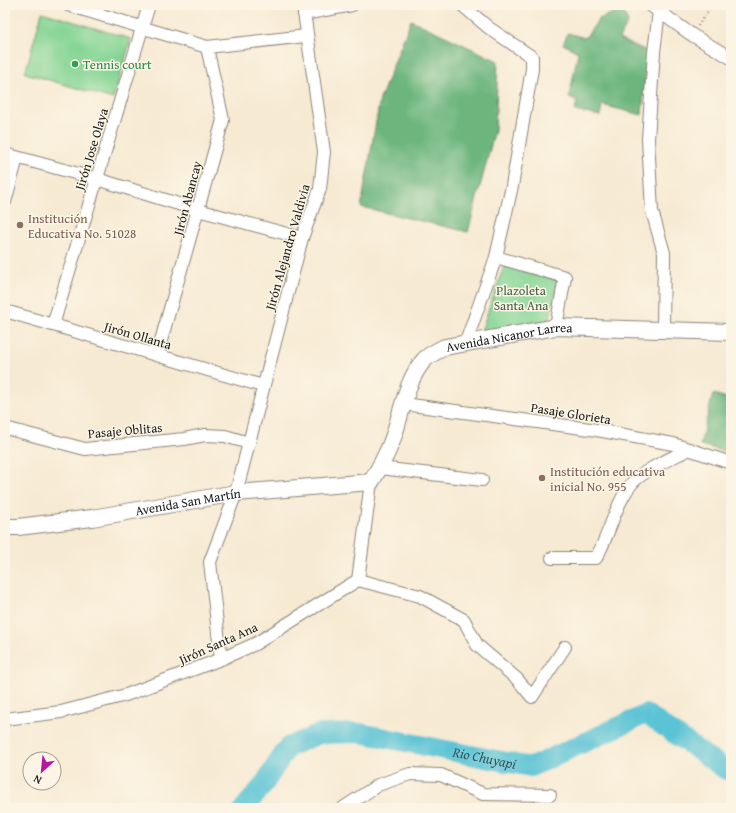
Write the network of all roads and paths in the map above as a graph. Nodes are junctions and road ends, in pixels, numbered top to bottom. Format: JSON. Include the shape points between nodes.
{"nodes":[{"id":1,"x":68,"y":5,"type":"edge"},
{"id":2,"x":149,"y":5,"type":"edge"},
{"id":3,"x":352,"y":5,"type":"edge"},
{"id":4,"x":462,"y":5,"type":"edge"},
{"id":5,"x":712,"y":5,"type":"edge"},
{"id":6,"x":654,"y":8,"type":"edge"},
{"id":7,"x":304,"y":10,"type":"edge"},
{"id":8,"x":143,"y":27,"type":"junction"},
{"id":9,"x":692,"y":35,"type":"junction"},
{"id":10,"x":306,"y":36,"type":"junction"},
{"id":11,"x":207,"y":47,"type":"junction"},
{"id":12,"x":731,"y":58,"type":"edge"},
{"id":13,"x":5,"y":154,"type":"edge"},
{"id":14,"x":17,"y":158,"type":"junction"},
{"id":15,"x":97,"y":179,"type":"junction"},
{"id":16,"x":5,"y":202,"type":"edge"},
{"id":17,"x":198,"y":210,"type":"junction"},
{"id":18,"x":302,"y":238,"type":"junction"},
{"id":19,"x":496,"y":257,"type":"junction"},
{"id":20,"x":5,"y":311,"type":"edge"},
{"id":21,"x":53,"y":325,"type":"junction"},
{"id":22,"x":556,"y":327,"type":"junction"},
{"id":23,"x":663,"y":329,"type":"junction"},
{"id":24,"x":731,"y":332,"type":"edge"},
{"id":25,"x":466,"y":342,"type":"junction"},
{"id":26,"x":157,"y":355,"type":"junction"},
{"id":27,"x":262,"y":386,"type":"junction"},
{"id":28,"x":404,"y":404,"type":"junction"},
{"id":29,"x":5,"y":428,"type":"edge"},
{"id":30,"x":250,"y":443,"type":"junction"},
{"id":31,"x":689,"y":449,"type":"junction"},
{"id":32,"x":731,"y":462,"type":"edge"},
{"id":33,"x":380,"y":468,"type":"junction"},
{"id":34,"x":482,"y":480,"type":"dead end"},
{"id":35,"x":371,"y":482,"type":"junction"},
{"id":36,"x":236,"y":493,"type":"junction"},
{"id":37,"x":5,"y":527,"type":"edge"},
{"id":38,"x":552,"y":558,"type":"dead end"},
{"id":39,"x":358,"y":580,"type":"junction"},
{"id":40,"x":565,"y":647,"type":"dead end"},
{"id":41,"x":221,"y":659,"type":"junction"},
{"id":42,"x":5,"y":719,"type":"edge"},
{"id":43,"x":550,"y":795,"type":"dead end"},
{"id":44,"x":343,"y":808,"type":"edge"}],
"edges":[{"from":1,"to":8,"type":"street"},
{"from":2,"to":8,"type":"street","name":"Jirón Jose Olaya"},
{"from":3,"to":7,"type":"street"},
{"from":4,"to":19,"type":"street","via":[[489,28],[532,57],[512,186]]},
{"from":5,"to":9,"type":"path"},
{"from":6,"to":9,"type":"street"},
{"from":6,"to":23,"type":"street","via":[[654,52],[648,139],[652,211],[664,253]]},
{"from":7,"to":10,"type":"street","name":"Jirón Alejandro Valdivia"},
{"from":8,"to":11,"type":"street"},
{"from":8,"to":15,"type":"street","name":"Jirón Jose Olaya"},
{"from":9,"to":12,"type":"street"},
{"from":10,"to":11,"type":"street"},
{"from":10,"to":18,"type":"street","name":"Jirón Alejandro Valdivia","via":[[324,152],[320,189]]},
{"from":11,"to":17,"type":"street","name":"Jirón Abancay","via":[[223,120]]},
{"from":13,"to":14,"type":"street"},
{"from":14,"to":15,"type":"street"},
{"from":14,"to":16,"type":"street"},
{"from":15,"to":17,"type":"street"},
{"from":15,"to":21,"type":"street","name":"Jirón Jose Olaya"},
{"from":17,"to":18,"type":"street"},
{"from":17,"to":26,"type":"street","name":"Jirón Abancay"},
{"from":18,"to":27,"type":"street","name":"Jirón Alejandro Valdivia"},
{"from":19,"to":22,"type":"street","via":[[565,277]]},
{"from":19,"to":25,"type":"street"},
{"from":20,"to":21,"type":"street","name":"Jirón Ollanta"},
{"from":21,"to":26,"type":"street","name":"Jirón Ollanta"},
{"from":22,"to":23,"type":"main road","name":"Avenida Nicanor Larrea"},
{"from":22,"to":25,"type":"main road","name":"Avenida Nicanor Larrea"},
{"from":23,"to":24,"type":"main road","name":"Avenida Nicanor Larrea"},
{"from":25,"to":28,"type":"main road","name":"Avenida Nicanor Larrea","via":[[431,353],[423,361]]},
{"from":26,"to":27,"type":"street","name":"Jirón Ollanta"},
{"from":27,"to":30,"type":"street","name":"Jirón Alejandro Valdivia"},
{"from":28,"to":31,"type":"street","name":"Pasaje Glorieta","via":[[597,430]]},
{"from":28,"to":33,"type":"main road","name":"Avenida Nicanor Larrea","via":[[394,437]]},
{"from":29,"to":30,"type":"street","name":"Pasaje Oblitas","via":[[85,448],[205,435],[225,436]]},
{"from":30,"to":36,"type":"street","name":"Jirón Alejandro Valdivia"},
{"from":31,"to":32,"type":"street","name":"Pasaje Glorieta"},
{"from":31,"to":38,"type":"street","via":[[641,475],[632,483],[619,505],[596,558]]},
{"from":33,"to":34,"type":"street"},
{"from":33,"to":35,"type":"main road","name":"Avenida Nicanor Larrea"},
{"from":35,"to":36,"type":"main road","name":"Avenida San Martín"},
{"from":35,"to":39,"type":"street"},
{"from":36,"to":37,"type":"main road","name":"Avenida San Martín","via":[[92,518]]},
{"from":36,"to":41,"type":"street","name":"Jirón Alejandro Valdivia","via":[[210,562]]},
{"from":39,"to":40,"type":"street","via":[[420,596],[464,620],[478,645],[517,679],[532,697]]},
{"from":39,"to":41,"type":"street","name":"Jirón Santa Ana","via":[[255,644]]},
{"from":41,"to":42,"type":"street","name":"Jirón Santa Ana","via":[[126,695],[61,712]]},
{"from":43,"to":44,"type":"street","via":[[483,794],[441,775],[410,774],[378,785]]}]}
